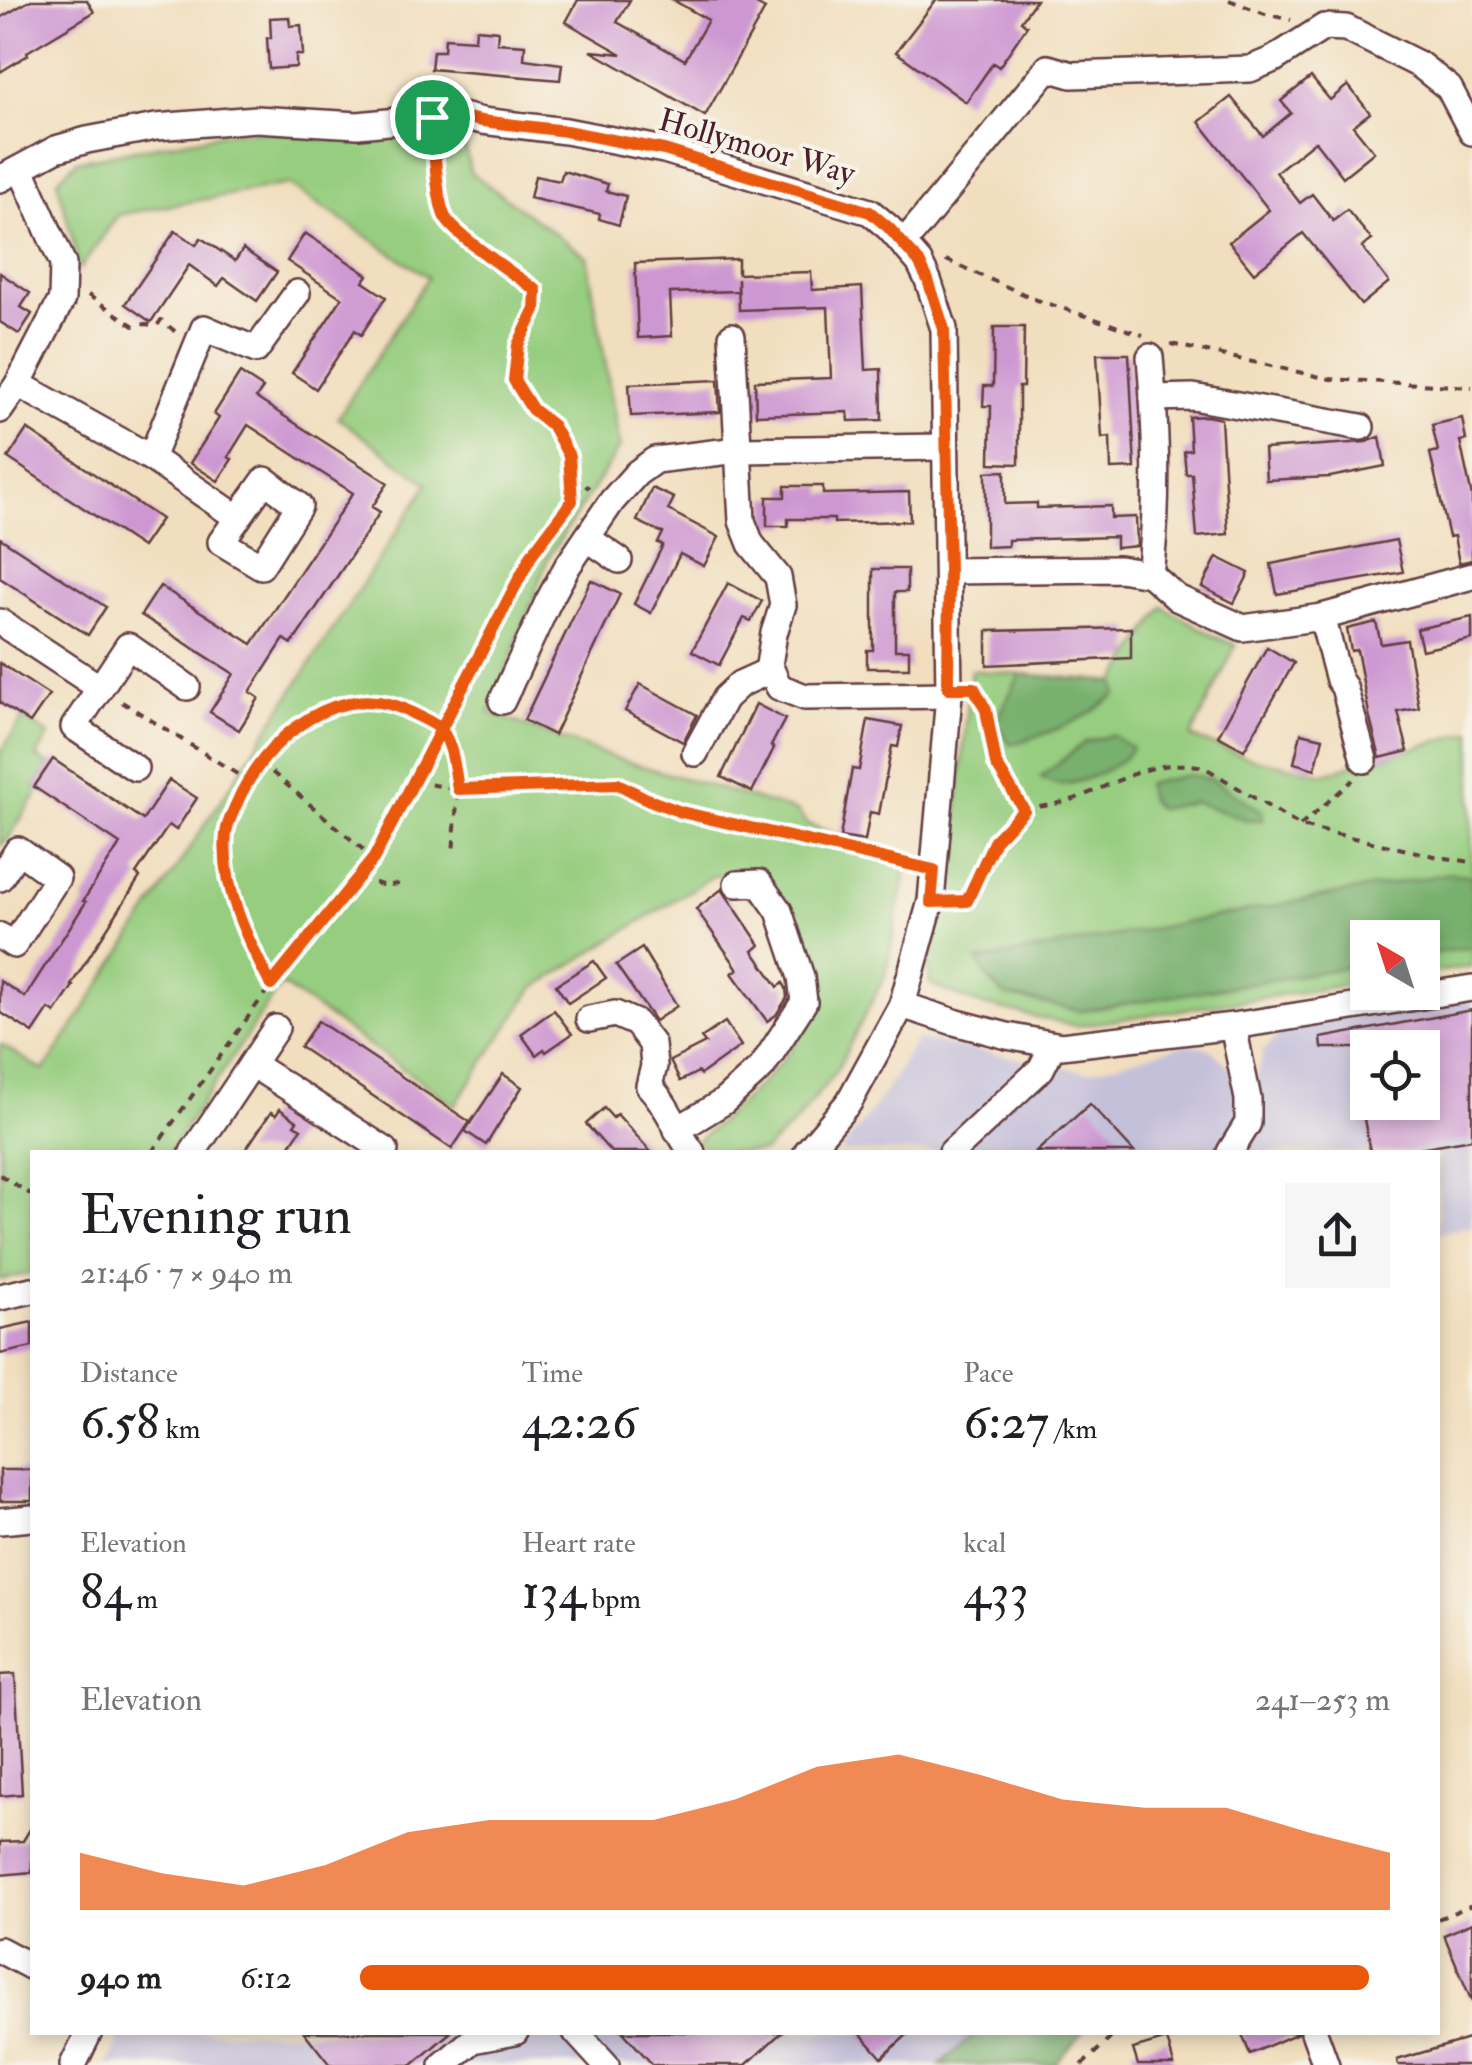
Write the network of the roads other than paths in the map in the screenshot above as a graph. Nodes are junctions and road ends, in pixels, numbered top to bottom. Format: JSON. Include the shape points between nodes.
{"nodes":[{"id":1,"x":1472,"y":132,"type":"edge"},
{"id":2,"x":10,"y":174,"type":"edge"},
{"id":3,"x":904,"y":244,"type":"junction"},
{"id":4,"x":296,"y":293,"type":"dead end"},
{"id":5,"x":732,"y":336,"type":"dead end"},
{"id":6,"x":1154,"y":345,"type":"road end"},
{"id":7,"x":18,"y":384,"type":"junction"},
{"id":8,"x":1153,"y":398,"type":"junction"},
{"id":9,"x":0,"y":410,"type":"edge"},
{"id":10,"x":1361,"y":427,"type":"dead end"},
{"id":11,"x":944,"y":447,"type":"junction"},
{"id":12,"x":738,"y":450,"type":"junction"},
{"id":13,"x":150,"y":458,"type":"junction"},
{"id":14,"x":245,"y":508,"type":"junction"},
{"id":15,"x":587,"y":538,"type":"junction"},
{"id":16,"x":620,"y":560,"type":"dead end"},
{"id":17,"x":949,"y":571,"type":"junction"},
{"id":18,"x":1150,"y":574,"type":"junction"},
{"id":19,"x":1472,"y":576,"type":"edge"},
{"id":20,"x":1322,"y":617,"type":"junction"},
{"id":21,"x":0,"y":622,"type":"edge"},
{"id":22,"x":771,"y":670,"type":"junction"},
{"id":23,"x":187,"y":687,"type":"dead end"},
{"id":24,"x":949,"y":692,"type":"junction"},
{"id":25,"x":111,"y":695,"type":"junction"},
{"id":26,"x":502,"y":701,"type":"dead end"},
{"id":27,"x":695,"y":753,"type":"dead end"},
{"id":28,"x":1364,"y":760,"type":"road end"},
{"id":29,"x":135,"y":768,"type":"dead end"},
{"id":30,"x":0,"y":877,"type":"edge"},
{"id":31,"x":738,"y":884,"type":"dead end"},
{"id":32,"x":0,"y":936,"type":"edge"},
{"id":33,"x":1472,"y":988,"type":"edge"},
{"id":34,"x":902,"y":1005,"type":"junction"},
{"id":35,"x":588,"y":1019,"type":"dead end"},
{"id":36,"x":1233,"y":1026,"type":"junction"},
{"id":37,"x":276,"y":1028,"type":"dead end"},
{"id":38,"x":1053,"y":1045,"type":"junction"},
{"id":39,"x":252,"y":1064,"type":"junction"},
{"id":40,"x":677,"y":1130,"type":"junction"},
{"id":41,"x":193,"y":1150,"type":"edge"},
{"id":42,"x":385,"y":1150,"type":"edge"},
{"id":43,"x":691,"y":1150,"type":"edge"},
{"id":44,"x":809,"y":1150,"type":"edge"},
{"id":45,"x":954,"y":1150,"type":"edge"},
{"id":46,"x":1231,"y":1150,"type":"edge"},
{"id":47,"x":30,"y":1518,"type":"edge"},
{"id":48,"x":0,"y":1521,"type":"edge"},
{"id":49,"x":0,"y":1950,"type":"edge"},
{"id":50,"x":30,"y":1966,"type":"edge"},
{"id":51,"x":88,"y":2035,"type":"edge"},
{"id":52,"x":499,"y":2035,"type":"edge"},
{"id":53,"x":579,"y":2035,"type":"edge"},
{"id":54,"x":1315,"y":2035,"type":"edge"},
{"id":55,"x":73,"y":2065,"type":"edge"},
{"id":56,"x":443,"y":2065,"type":"edge"},
{"id":57,"x":606,"y":2065,"type":"edge"},
{"id":58,"x":1326,"y":2065,"type":"edge"}],
"edges":[{"from":1,"to":3,"type":"street","via":[[1450,88],[1420,64],[1346,28],[1324,27],[1250,69],[1072,74],[1048,68]]},
{"from":2,"to":3,"type":"street","name":"Hollymoor Way","via":[[86,140],[156,127],[256,119],[358,125],[458,116],[664,150],[870,212]]},
{"from":2,"to":7,"type":"street","via":[[62,264],[62,299]]},
{"from":3,"to":11,"type":"street","name":"Hollymoor Way","via":[[928,280],[944,329]]},
{"from":4,"to":13,"type":"street","via":[[256,350],[204,328]]},
{"from":5,"to":12,"type":"street"},
{"from":6,"to":8,"type":"street"},
{"from":7,"to":9,"type":"street"},
{"from":7,"to":13,"type":"street"},
{"from":8,"to":10,"type":"street","via":[[1193,397]]},
{"from":8,"to":18,"type":"street","via":[[1156,523]]},
{"from":11,"to":12,"type":"street"},
{"from":11,"to":17,"type":"street","name":"Hollymoor Way"},
{"from":12,"to":15,"type":"street","via":[[654,460],[612,501]]},
{"from":12,"to":22,"type":"street","via":[[742,521],[778,577],[783,606]]},
{"from":13,"to":14,"type":"street"},
{"from":14,"to":14,"type":"street","via":[[222,542],[261,566],[300,506],[265,480]]},
{"from":15,"to":16,"type":"street"},
{"from":15,"to":26,"type":"street"},
{"from":17,"to":18,"type":"street"},
{"from":17,"to":24,"type":"street","name":"Hollymoor Way"},
{"from":18,"to":20,"type":"street","via":[[1178,598],[1243,628]]},
{"from":19,"to":20,"type":"street"},
{"from":20,"to":28,"type":"street"},
{"from":21,"to":25,"type":"street"},
{"from":22,"to":24,"type":"street","via":[[779,687],[805,697]]},
{"from":22,"to":27,"type":"street","via":[[725,698]]},
{"from":23,"to":25,"type":"street","via":[[128,646]]},
{"from":24,"to":34,"type":"street","name":"Hollymoor Way","via":[[931,902]]},
{"from":25,"to":29,"type":"street","via":[[74,727]]},
{"from":30,"to":32,"type":"street","via":[[18,850],[57,878],[14,945]]},
{"from":31,"to":40,"type":"street","via":[[759,883],[778,911],[804,1002],[762,1067],[724,1102]]},
{"from":33,"to":36,"type":"street"},
{"from":34,"to":38,"type":"street"},
{"from":34,"to":44,"type":"street","name":"Hollymoor Way","via":[[849,1102]]},
{"from":35,"to":40,"type":"street","via":[[615,1014],[636,1024],[652,1044],[649,1086]]},
{"from":36,"to":38,"type":"street"},
{"from":36,"to":46,"type":"street","via":[[1248,1123]]},
{"from":37,"to":39,"type":"street"},
{"from":38,"to":45,"type":"street","via":[[1041,1069]]},
{"from":39,"to":41,"type":"street"},
{"from":39,"to":42,"type":"street"},
{"from":40,"to":43,"type":"street"},
{"from":47,"to":48,"type":"street"},
{"from":49,"to":50,"type":"street"},
{"from":51,"to":55,"type":"street"},
{"from":52,"to":56,"type":"street","via":[[473,2040]]},
{"from":53,"to":57,"type":"street"},
{"from":54,"to":58,"type":"street"}]}
